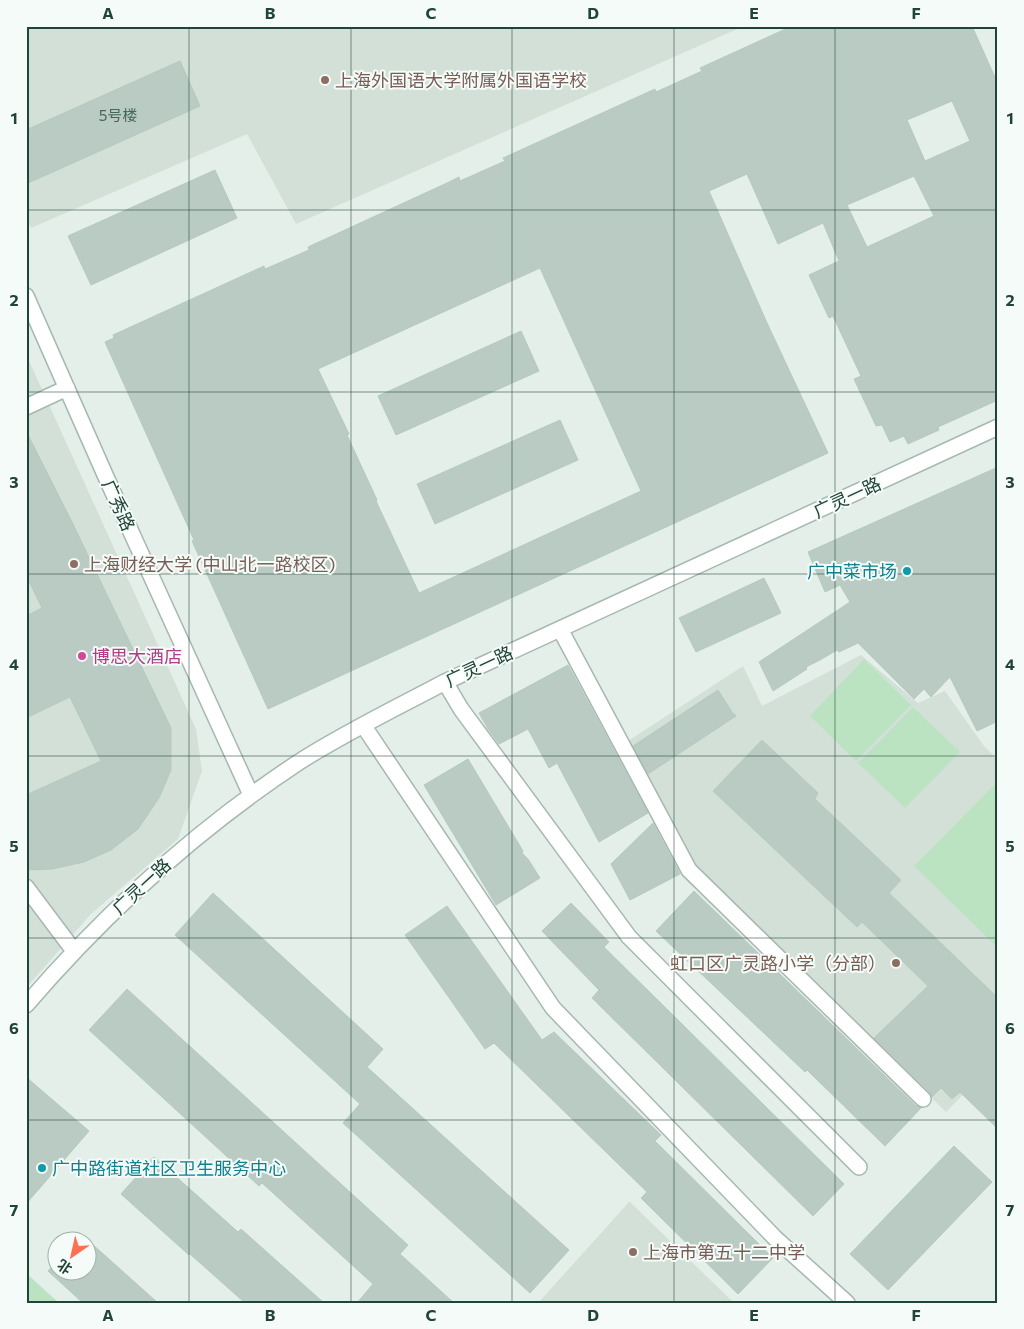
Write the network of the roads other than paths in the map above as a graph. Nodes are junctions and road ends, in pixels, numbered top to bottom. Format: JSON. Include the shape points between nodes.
{"nodes":[{"id":1,"x":26,"y":296,"type":"edge"},
{"id":2,"x":67,"y":388,"type":"junction"},
{"id":3,"x":26,"y":407,"type":"edge"},
{"id":4,"x":998,"y":428,"type":"edge"},
{"id":5,"x":560,"y":629,"type":"junction"},
{"id":6,"x":445,"y":682,"type":"junction"},
{"id":7,"x":363,"y":725,"type":"junction"},
{"id":8,"x":251,"y":795,"type":"junction"},
{"id":9,"x":26,"y":887,"type":"edge"},
{"id":10,"x":74,"y":951,"type":"junction"},
{"id":11,"x":26,"y":1005,"type":"edge"},
{"id":12,"x":923,"y":1100,"type":"dead end"},
{"id":13,"x":859,"y":1167,"type":"dead end"},
{"id":14,"x":846,"y":1303,"type":"edge"}],
"edges":[{"from":1,"to":2,"type":"street","name":"广秀路"},
{"from":2,"to":3,"type":"street"},
{"from":2,"to":8,"type":"street","name":"广秀路"},
{"from":4,"to":5,"type":"street","name":"广灵一路"},
{"from":5,"to":6,"type":"street","name":"广灵一路"},
{"from":5,"to":12,"type":"street","via":[[689,870]]},
{"from":6,"to":7,"type":"street","name":"广灵一路"},
{"from":6,"to":13,"type":"street","via":[[461,709],[629,937]]},
{"from":7,"to":8,"type":"street","name":"广灵一路"},
{"from":7,"to":14,"type":"street","via":[[552,1008],[774,1238]]},
{"from":8,"to":10,"type":"street","name":"广灵一路","via":[[165,862]]},
{"from":9,"to":10,"type":"street"},
{"from":10,"to":11,"type":"street","name":"广灵一路"}]}
